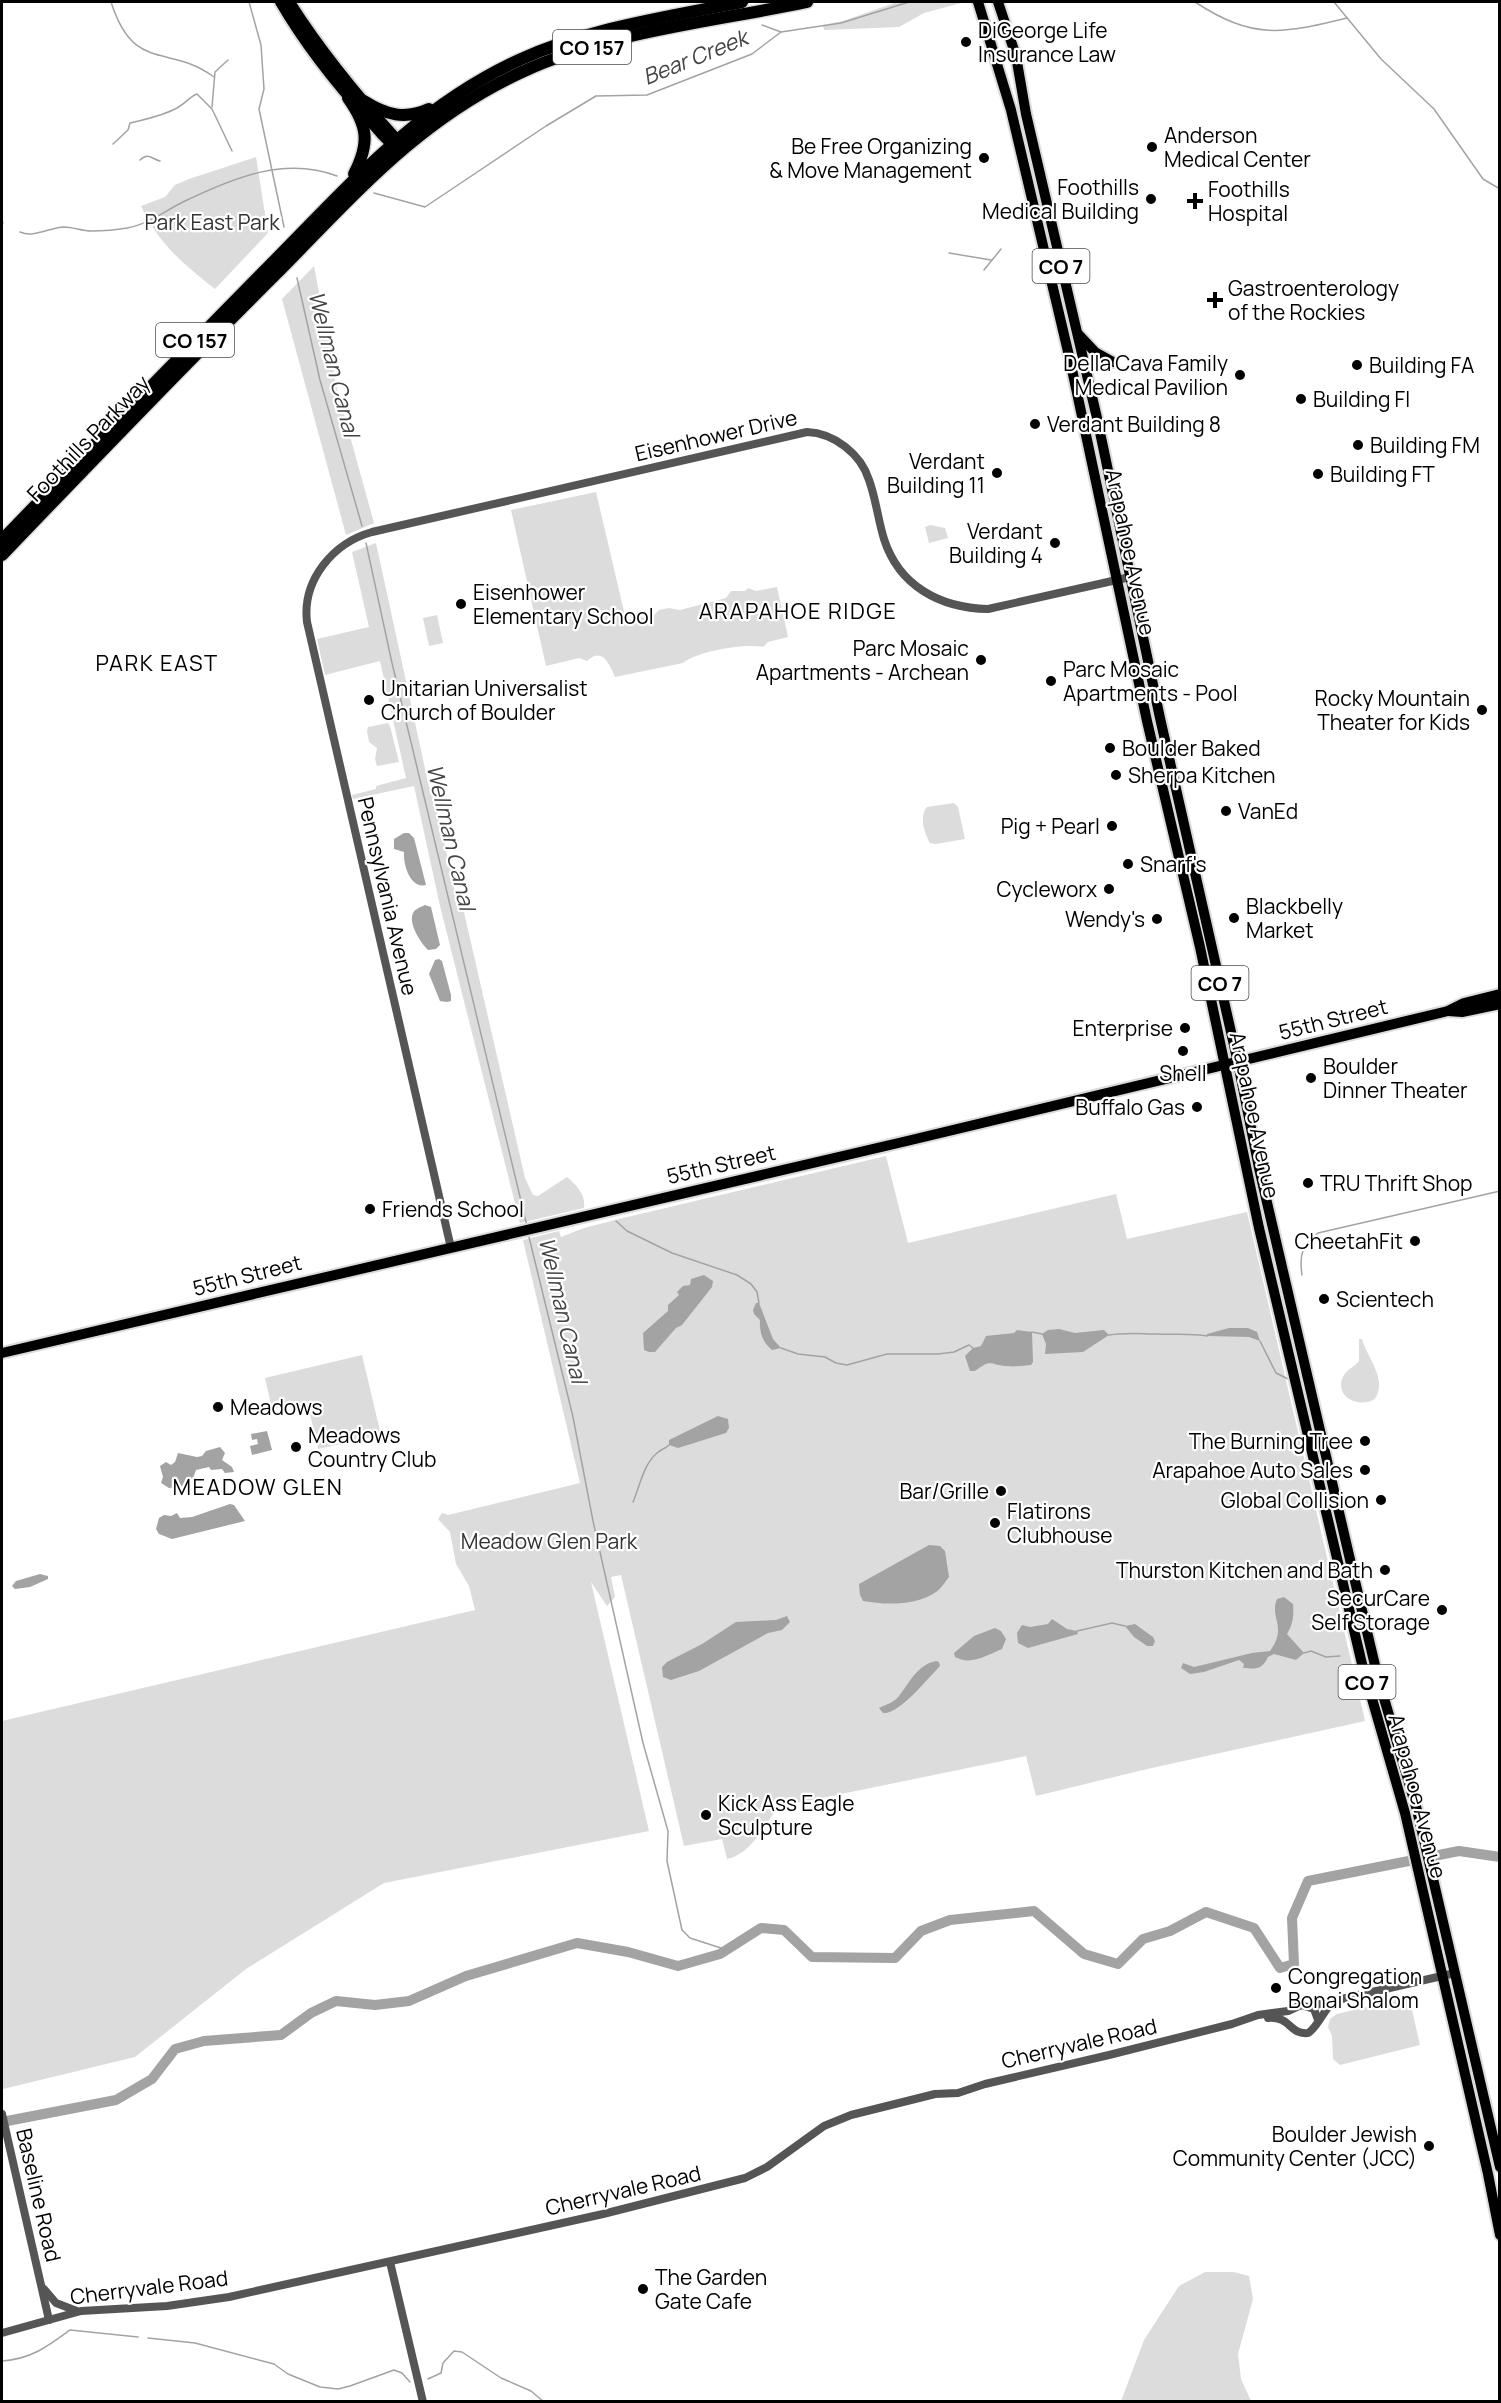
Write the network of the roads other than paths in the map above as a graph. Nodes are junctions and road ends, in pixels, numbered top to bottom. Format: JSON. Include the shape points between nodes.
{"nodes":[{"id":1,"x":280,"y":2,"type":"edge"},
{"id":2,"x":290,"y":2,"type":"edge"},
{"id":3,"x":742,"y":2,"type":"edge"},
{"id":4,"x":807,"y":2,"type":"edge"},
{"id":5,"x":978,"y":2,"type":"edge"},
{"id":6,"x":998,"y":2,"type":"edge"},
{"id":7,"x":348,"y":98,"type":"junction"},
{"id":8,"x":363,"y":101,"type":"junction"},
{"id":9,"x":444,"y":102,"type":"junction"},
{"id":10,"x":396,"y":144,"type":"junction"},
{"id":11,"x":336,"y":196,"type":"junction"},
{"id":12,"x":1077,"y":333,"type":"junction"},
{"id":13,"x":1113,"y":362,"type":"dead end"},
{"id":14,"x":2,"y":540,"type":"edge"},
{"id":15,"x":2,"y":555,"type":"edge"},
{"id":16,"x":330,"y":557,"type":"joint"},
{"id":17,"x":1130,"y":577,"type":"junction"},
{"id":18,"x":1117,"y":580,"type":"junction"},
{"id":19,"x":1500,"y":994,"type":"edge"},
{"id":20,"x":1500,"y":1004,"type":"edge"},
{"id":21,"x":1448,"y":1011,"type":"junction"},
{"id":22,"x":1238,"y":1063,"type":"junction"},
{"id":23,"x":1226,"y":1066,"type":"junction"},
{"id":24,"x":451,"y":1248,"type":"junction"},
{"id":25,"x":2,"y":1353,"type":"edge"},
{"id":26,"x":1455,"y":1973,"type":"junction"},
{"id":27,"x":1443,"y":1976,"type":"junction"},
{"id":28,"x":1336,"y":2000,"type":"junction"},
{"id":29,"x":1311,"y":2006,"type":"junction"},
{"id":30,"x":1293,"y":2009,"type":"junction"},
{"id":31,"x":1317,"y":2020,"type":"junction"},
{"id":32,"x":1232,"y":2024,"type":"junction"},
{"id":33,"x":1291,"y":2026,"type":"junction"},
{"id":34,"x":2,"y":2115,"type":"edge"},
{"id":35,"x":1500,"y":2167,"type":"edge"},
{"id":36,"x":1500,"y":2235,"type":"edge"},
{"id":37,"x":390,"y":2262,"type":"junction"},
{"id":38,"x":365,"y":2267,"type":"junction"},
{"id":39,"x":40,"y":2281,"type":"junction"},
{"id":40,"x":394,"y":2281,"type":"junction"},
{"id":41,"x":81,"y":2312,"type":"junction"},
{"id":42,"x":49,"y":2320,"type":"junction"},
{"id":43,"x":2,"y":2333,"type":"edge"},
{"id":44,"x":423,"y":2402,"type":"edge"}],
"edges":[{"from":1,"to":7,"type":"main road","via":[[305,43]]},
{"from":2,"to":8,"type":"main road","via":[[312,37]]},
{"from":3,"to":9,"type":"highway","name":"Foothills Parkway","number":"CO 157","via":[[600,31],[557,45],[493,73]]},
{"from":4,"to":10,"type":"highway","name":"Foothills Parkway","number":"CO 157","via":[[634,36],[548,62],[508,79]]},
{"from":5,"to":18,"type":"main road","name":"Arapahoe Avenue","number":"CO 7","via":[[1019,144]]},
{"from":6,"to":12,"type":"main road","name":"Arapahoe Avenue","number":"CO 7","via":[[1016,56]]},
{"from":7,"to":10,"type":"main road"},
{"from":7,"to":11,"type":"highway","via":[[362,121],[365,146],[353,175]]},
{"from":8,"to":9,"type":"highway","via":[[386,113],[405,116]]},
{"from":8,"to":10,"type":"main road"},
{"from":9,"to":10,"type":"highway","name":"Foothills Parkway","number":"CO 157"},
{"from":10,"to":11,"type":"highway","name":"Foothills Parkway","number":"CO 157"},
{"from":10,"to":15,"type":"highway","name":"Foothills Parkway","number":"CO 157"},
{"from":11,"to":14,"type":"highway","name":"Foothills Parkway","number":"CO 157"},
{"from":12,"to":13,"type":"main road","via":[[1095,352]]},
{"from":12,"to":17,"type":"main road","name":"Arapahoe Avenue","number":"CO 7"},
{"from":16,"to":18,"type":"street","name":"Eisenhower Drive","via":[[354,538],[380,530],[816,432],[834,438],[857,458],[869,479],[883,537],[895,562],[914,585],[942,602],[988,609]]},
{"from":16,"to":24,"type":"street","name":"Pennsylvania Avenue","via":[[309,591],[307,622]]},
{"from":17,"to":18,"type":"street","name":"Eisenhower Drive"},
{"from":17,"to":22,"type":"main road","name":"Arapahoe Avenue","number":"CO 7"},
{"from":18,"to":23,"type":"main road","name":"Arapahoe Avenue","number":"CO 7"},
{"from":19,"to":21,"type":"main road","name":"55th Street","via":[[1471,1000]]},
{"from":20,"to":21,"type":"main road","name":"55th Street"},
{"from":21,"to":22,"type":"main road","name":"55th Street"},
{"from":22,"to":23,"type":"main road","name":"55th Street"},
{"from":22,"to":26,"type":"main road","name":"Arapahoe Avenue","number":"CO 7","via":[[1371,1648],[1431,1866]]},
{"from":23,"to":24,"type":"main road","name":"55th Street"},
{"from":23,"to":27,"type":"main road","name":"Arapahoe Avenue","number":"CO 7","via":[[1257,1218],[1360,1653],[1399,1788]]},
{"from":24,"to":25,"type":"main road","name":"55th Street"},
{"from":26,"to":27,"type":"street"},
{"from":26,"to":35,"type":"main road","name":"Arapahoe Avenue","number":"CO 7"},
{"from":27,"to":28,"type":"street"},
{"from":27,"to":36,"type":"main road","name":"Arapahoe Avenue","number":"CO 7"},
{"from":28,"to":29,"type":"street"},
{"from":28,"to":31,"type":"street"},
{"from":29,"to":30,"type":"street","via":[[1301,2004]]},
{"from":29,"to":31,"type":"street"},
{"from":30,"to":32,"type":"street","name":"Cherryvale Road"},
{"from":30,"to":33,"type":"street","via":[[1289,2017]]},
{"from":31,"to":33,"type":"street","via":[[1308,2032],[1300,2033]]},
{"from":32,"to":33,"type":"street","name":"Cherryvale Road","via":[[1272,2017]]},
{"from":32,"to":37,"type":"street","name":"Cherryvale Road","via":[[835,2120],[767,2167],[736,2182]]},
{"from":34,"to":39,"type":"street","name":"Baseline Road"},
{"from":37,"to":38,"type":"street","name":"Cherryvale Road"},
{"from":37,"to":40,"type":"street"},
{"from":38,"to":40,"type":"street","via":[[386,2273]]},
{"from":38,"to":41,"type":"street","name":"Cherryvale Road","via":[[210,2301]]},
{"from":39,"to":41,"type":"street","via":[[53,2301]]},
{"from":39,"to":42,"type":"street","name":"Baseline Road"},
{"from":40,"to":44,"type":"street"},
{"from":41,"to":42,"type":"street","name":"Cherryvale Road"},
{"from":42,"to":43,"type":"street","name":"Cherryvale Road"}]}
